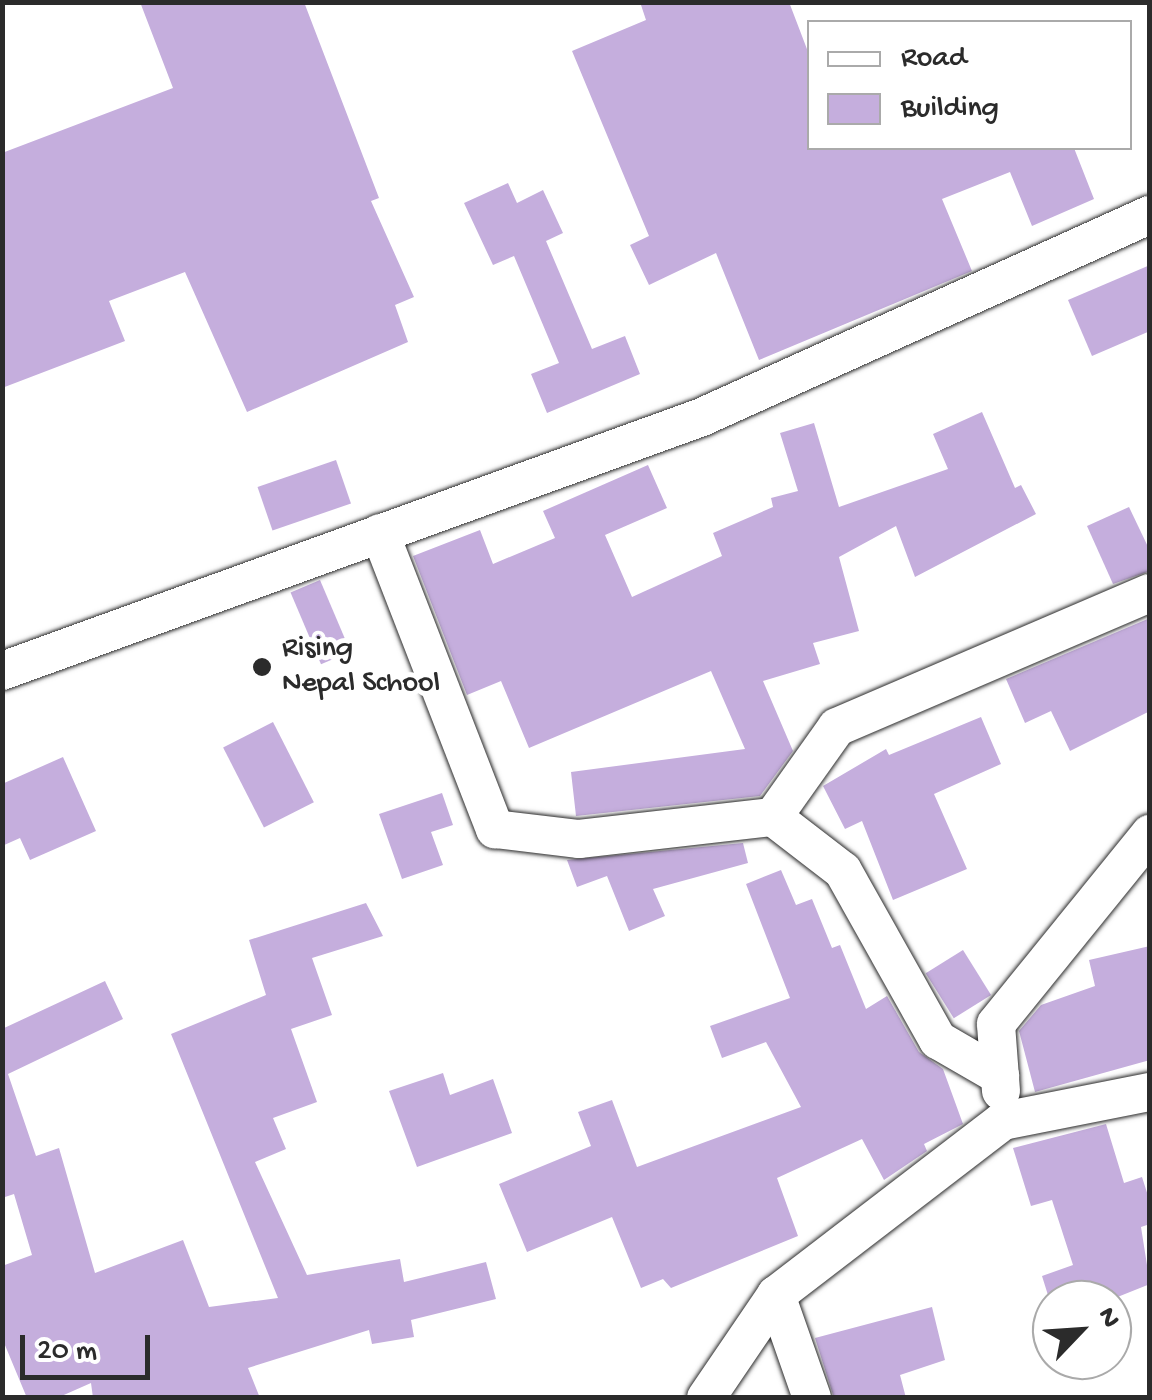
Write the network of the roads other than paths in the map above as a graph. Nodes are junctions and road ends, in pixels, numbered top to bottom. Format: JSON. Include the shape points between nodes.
{"nodes":[{"id":1,"x":1150,"y":215,"type":"edge"},
{"id":2,"x":380,"y":533,"type":"junction"},
{"id":3,"x":1150,"y":593,"type":"edge"},
{"id":4,"x":2,"y":671,"type":"edge"},
{"id":5,"x":774,"y":817,"type":"junction"},
{"id":6,"x":1150,"y":834,"type":"edge"},
{"id":7,"x":1000,"y":1076,"type":"junction"},
{"id":8,"x":1150,"y":1092,"type":"edge"},
{"id":9,"x":1004,"y":1120,"type":"junction"},
{"id":10,"x":776,"y":1295,"type":"junction"},
{"id":11,"x":706,"y":1398,"type":"edge"},
{"id":12,"x":812,"y":1398,"type":"edge"}],
"edges":[{"from":1,"to":2,"type":"street","via":[[702,416]]},
{"from":2,"to":4,"type":"street"},
{"from":2,"to":5,"type":"street","via":[[494,829],[579,840]]},
{"from":3,"to":5,"type":"street","via":[[837,727]]},
{"from":5,"to":7,"type":"street","via":[[842,871],[938,1040]]},
{"from":6,"to":7,"type":"street","via":[[996,1024]]},
{"from":7,"to":9,"type":"street"},
{"from":8,"to":9,"type":"street"},
{"from":9,"to":10,"type":"street"},
{"from":10,"to":11,"type":"street"},
{"from":10,"to":12,"type":"street"}]}
